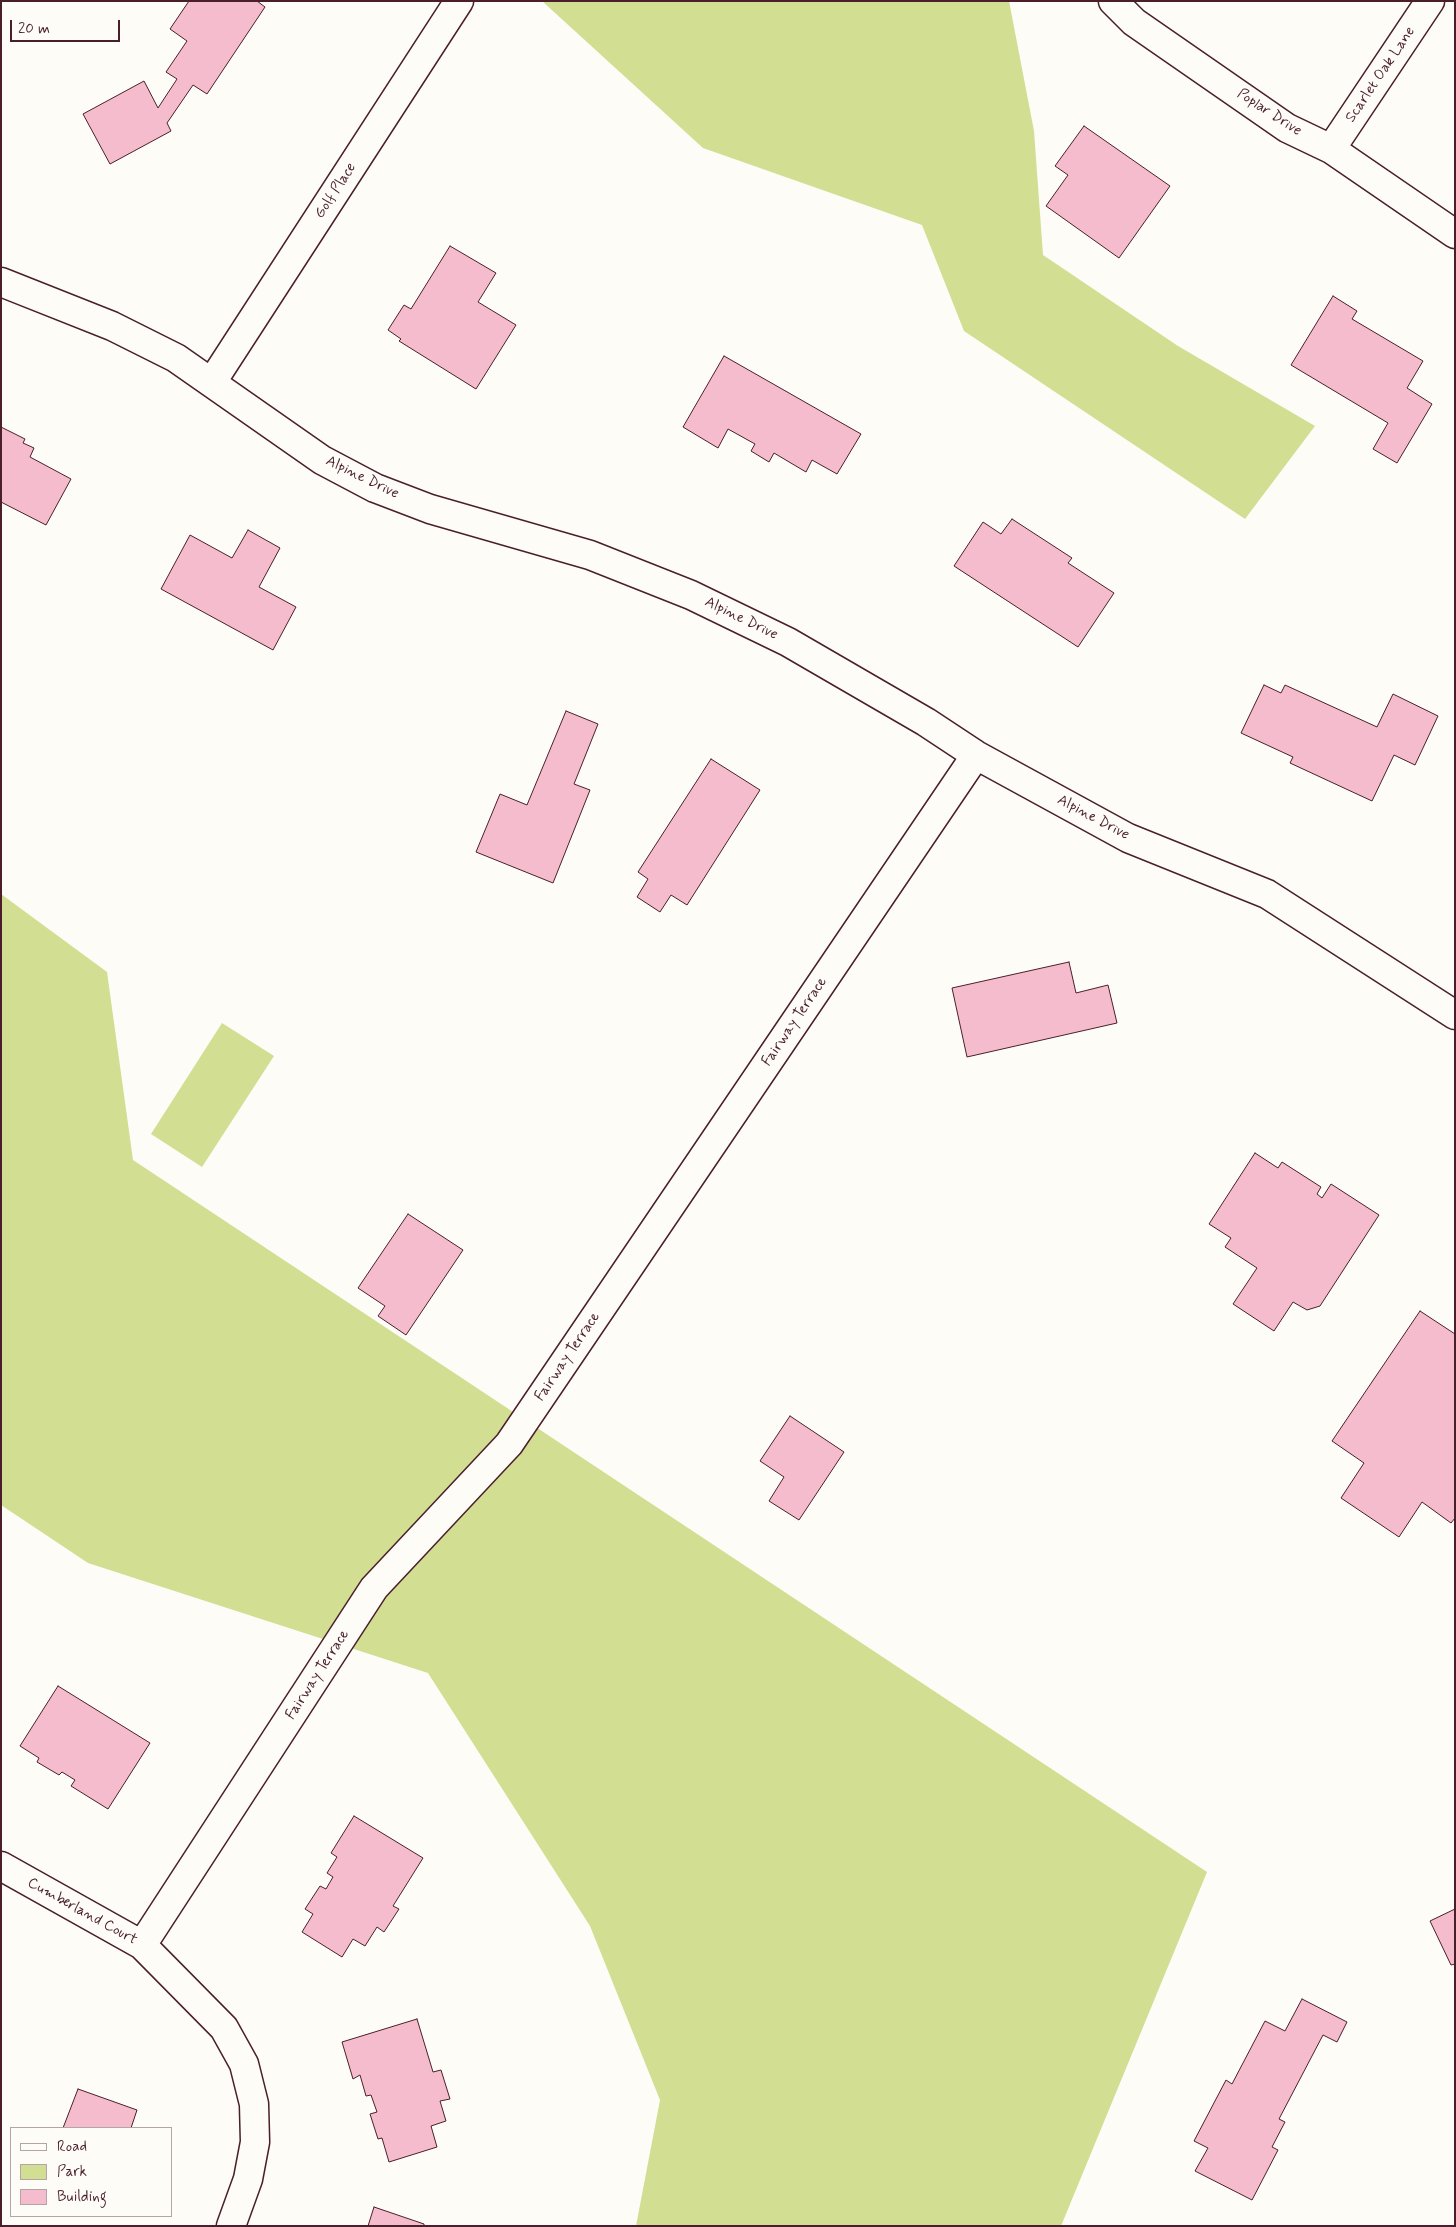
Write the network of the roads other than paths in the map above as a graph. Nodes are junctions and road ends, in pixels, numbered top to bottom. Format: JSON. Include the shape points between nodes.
{"nodes":[{"id":1,"x":460,"y":1,"type":"edge"},
{"id":2,"x":1113,"y":1,"type":"edge"},
{"id":3,"x":1430,"y":1,"type":"edge"},
{"id":4,"x":1331,"y":149,"type":"junction"},
{"id":5,"x":1455,"y":234,"type":"edge"},
{"id":6,"x":1,"y":282,"type":"edge"},
{"id":7,"x":212,"y":382,"type":"junction"},
{"id":8,"x":976,"y":755,"type":"junction"},
{"id":9,"x":1455,"y":1015,"type":"edge"},
{"id":10,"x":1,"y":1866,"type":"edge"},
{"id":11,"x":142,"y":1946,"type":"junction"},
{"id":12,"x":231,"y":2226,"type":"edge"}],
"edges":[{"from":1,"to":7,"type":"street","name":"Golf Place"},
{"from":2,"to":4,"type":"street","name":"Poplar Drive","via":[[1134,22],[1287,128]]},
{"from":3,"to":4,"type":"street","name":"Scarlet Oak Lane"},
{"from":4,"to":5,"type":"street","name":"Poplar Drive"},
{"from":6,"to":7,"type":"street","name":"Alpine Drive","via":[[112,326],[176,358]]},
{"from":7,"to":8,"type":"street","name":"Alpine Drive","via":[[322,460],[375,488],[430,509],[590,555],[691,594],[788,642],[926,722]]},
{"from":8,"to":9,"type":"street","name":"Alpine Drive","via":[[1128,838],[1267,894]]},
{"from":8,"to":11,"type":"street","name":"Fairway Terrace","via":[[509,1444],[374,1588]]},
{"from":10,"to":11,"type":"street","name":"Cumberland Court"},
{"from":11,"to":12,"type":"street","name":"Cumberland Court","via":[[224,2028],[244,2064],[254,2104],[255,2142],[248,2179]]}]}
